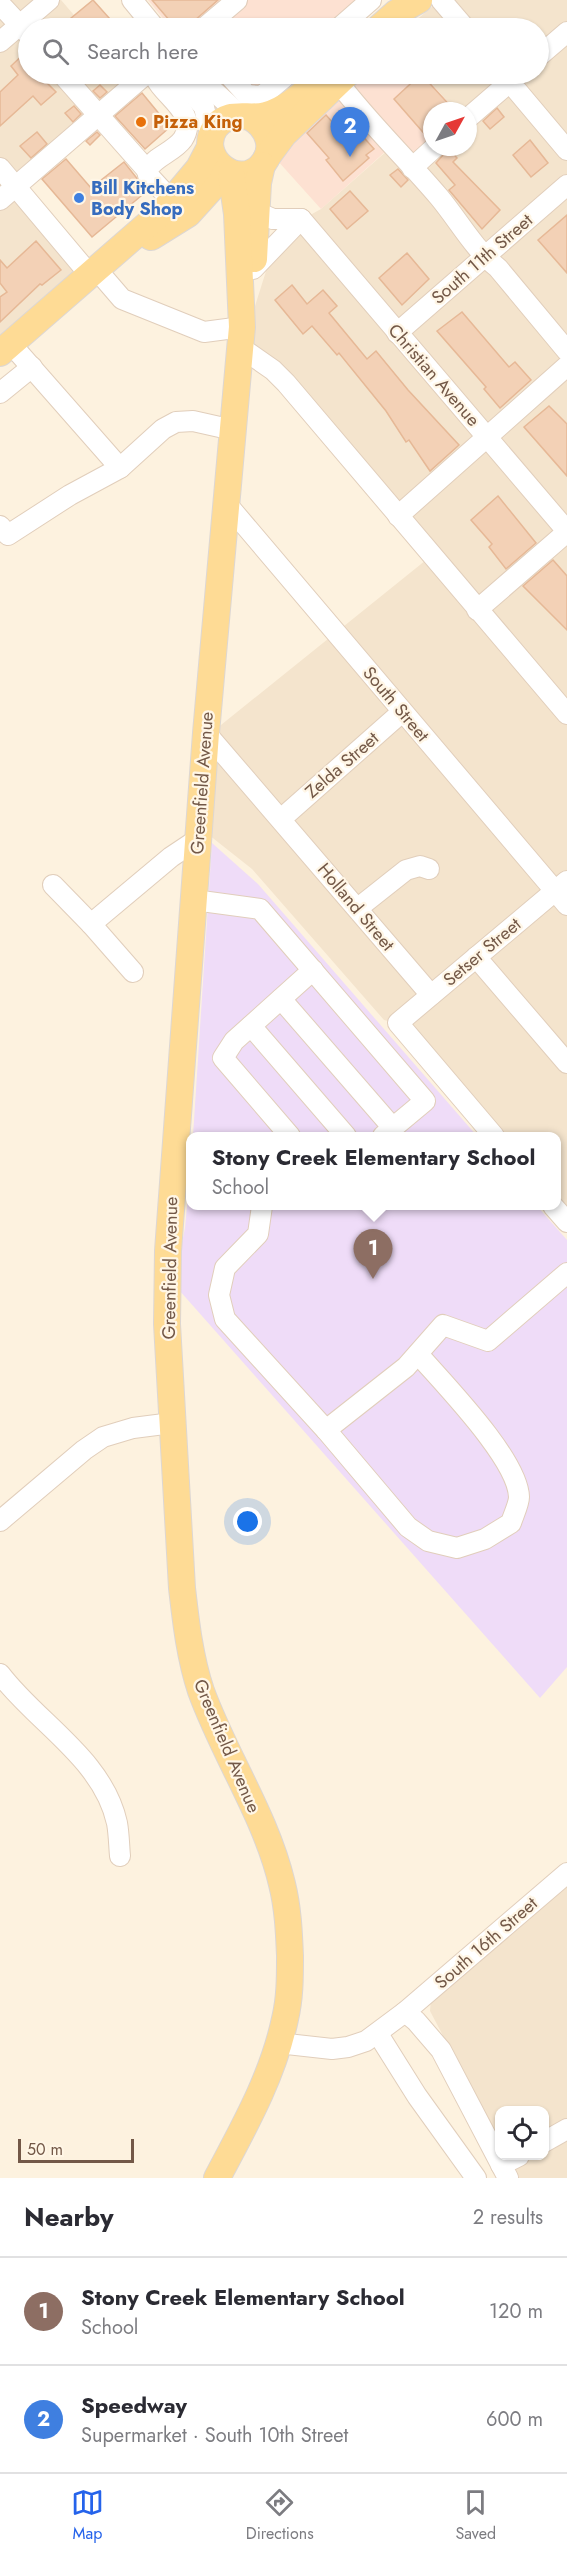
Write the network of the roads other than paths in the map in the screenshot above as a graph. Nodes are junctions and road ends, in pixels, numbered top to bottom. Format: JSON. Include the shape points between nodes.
{"nodes":[{"id":1,"x":49,"y":0,"type":"edge"},
{"id":2,"x":122,"y":0,"type":"edge"},
{"id":3,"x":132,"y":0,"type":"edge"},
{"id":4,"x":237,"y":0,"type":"edge"},
{"id":5,"x":371,"y":0,"type":"edge"},
{"id":6,"x":419,"y":0,"type":"edge"},
{"id":7,"x":441,"y":0,"type":"edge"},
{"id":8,"x":0,"y":4,"type":"edge"},
{"id":9,"x":34,"y":18,"type":"edge"},
{"id":10,"x":133,"y":18,"type":"edge"},
{"id":11,"x":147,"y":18,"type":"edge"},
{"id":12,"x":216,"y":18,"type":"edge"},
{"id":13,"x":350,"y":18,"type":"edge"},
{"id":14,"x":388,"y":18,"type":"edge"},
{"id":15,"x":456,"y":18,"type":"edge"},
{"id":16,"x":18,"y":24,"type":"edge"},
{"id":17,"x":567,"y":32,"type":"edge"},
{"id":18,"x":18,"y":33,"type":"edge"},
{"id":19,"x":0,"y":42,"type":"edge"},
{"id":20,"x":549,"y":48,"type":"edge"},
{"id":21,"x":71,"y":84,"type":"edge"},
{"id":22,"x":134,"y":84,"type":"edge"},
{"id":23,"x":160,"y":84,"type":"edge"},
{"id":24,"x":184,"y":84,"type":"edge"},
{"id":25,"x":207,"y":84,"type":"edge"},
{"id":26,"x":238,"y":84,"type":"edge"},
{"id":27,"x":276,"y":84,"type":"edge"},
{"id":28,"x":323,"y":84,"type":"edge"},
{"id":29,"x":330,"y":84,"type":"edge"},
{"id":30,"x":344,"y":84,"type":"edge"},
{"id":31,"x":503,"y":84,"type":"edge"},
{"id":32,"x":517,"y":84,"type":"edge"},
{"id":33,"x":477,"y":109,"type":"edge"},
{"id":34,"x":97,"y":114,"type":"junction"},
{"id":35,"x":245,"y":116,"type":"junction"},
{"id":36,"x":211,"y":142,"type":"junction"},
{"id":37,"x":567,"y":150,"type":"edge"},
{"id":38,"x":425,"y":156,"type":"edge"},
{"id":39,"x":264,"y":161,"type":"junction"},
{"id":40,"x":0,"y":168,"type":"edge"},
{"id":41,"x":412,"y":168,"type":"junction"},
{"id":42,"x":147,"y":170,"type":"junction"},
{"id":43,"x":229,"y":172,"type":"junction"},
{"id":44,"x":567,"y":185,"type":"edge"},
{"id":45,"x":15,"y":186,"type":"junction"},
{"id":46,"x":0,"y":200,"type":"edge"},
{"id":47,"x":202,"y":200,"type":"junction"},
{"id":48,"x":172,"y":201,"type":"junction"},
{"id":49,"x":247,"y":213,"type":"junction"},
{"id":50,"x":301,"y":219,"type":"junction"},
{"id":51,"x":484,"y":257,"type":"junction"},
{"id":52,"x":253,"y":269,"type":"junction"},
{"id":53,"x":94,"y":272,"type":"junction"},
{"id":54,"x":397,"y":333,"type":"junction"},
{"id":55,"x":241,"y":337,"type":"junction"},
{"id":56,"x":6,"y":349,"type":"edge"},
{"id":57,"x":567,"y":351,"type":"edge"},
{"id":58,"x":567,"y":366,"type":"edge"},
{"id":59,"x":32,"y":367,"type":"junction"},
{"id":60,"x":0,"y":393,"type":"edge"},
{"id":61,"x":232,"y":430,"type":"junction"},
{"id":62,"x":486,"y":437,"type":"junction"},
{"id":63,"x":120,"y":468,"type":"junction"},
{"id":64,"x":226,"y":503,"type":"junction"},
{"id":65,"x":398,"y":516,"type":"junction"},
{"id":66,"x":0,"y":526,"type":"edge"},
{"id":67,"x":567,"y":532,"type":"edge"},
{"id":68,"x":477,"y":610,"type":"junction"},
{"id":69,"x":402,"y":712,"type":"junction"},
{"id":70,"x":567,"y":714,"type":"edge"},
{"id":71,"x":206,"y":733,"type":"junction"},
{"id":72,"x":281,"y":819,"type":"junction"},
{"id":73,"x":198,"y":839,"type":"junction"},
{"id":74,"x":429,"y":869,"type":"dead end"},
{"id":75,"x":53,"y":885,"type":"dead end"},
{"id":76,"x":563,"y":892,"type":"edge"},
{"id":77,"x":194,"y":900,"type":"junction"},
{"id":78,"x":358,"y":908,"type":"junction"},
{"id":79,"x":91,"y":924,"type":"junction"},
{"id":80,"x":476,"y":957,"type":"junction"},
{"id":81,"x":313,"y":970,"type":"junction"},
{"id":82,"x":133,"y":972,"type":"dead end"},
{"id":83,"x":431,"y":995,"type":"junction"},
{"id":84,"x":280,"y":999,"type":"junction"},
{"id":85,"x":251,"y":1026,"type":"junction"},
{"id":86,"x":567,"y":1063,"type":"edge"},
{"id":87,"x":286,"y":1132,"type":"edge"},
{"id":88,"x":342,"y":1132,"type":"edge"},
{"id":89,"x":388,"y":1132,"type":"edge"},
{"id":90,"x":490,"y":1132,"type":"edge"},
{"id":91,"x":182,"y":1154,"type":"edge"},
{"id":92,"x":261,"y":1210,"type":"edge"},
{"id":93,"x":556,"y":1210,"type":"edge"},
{"id":94,"x":567,"y":1222,"type":"edge"},
{"id":95,"x":567,"y":1273,"type":"edge"},
{"id":96,"x":418,"y":1354,"type":"junction"},
{"id":97,"x":172,"y":1423,"type":"junction"},
{"id":98,"x":326,"y":1430,"type":"junction"},
{"id":99,"x":0,"y":1521,"type":"edge"},
{"id":100,"x":0,"y":1674,"type":"edge"},
{"id":101,"x":120,"y":1856,"type":"dead end"},
{"id":102,"x":567,"y":1873,"type":"edge"},
{"id":103,"x":405,"y":2012,"type":"junction"},
{"id":104,"x":378,"y":2034,"type":"junction"},
{"id":105,"x":278,"y":2043,"type":"junction"},
{"id":106,"x":567,"y":2129,"type":"edge"},
{"id":107,"x":549,"y":2139,"type":"edge"},
{"id":108,"x":515,"y":2160,"type":"edge"},
{"id":109,"x":505,"y":2171,"type":"edge"},
{"id":110,"x":218,"y":2178,"type":"edge"},
{"id":111,"x":476,"y":2178,"type":"edge"}],
"edges":[{"from":1,"to":9,"type":"street"},
{"from":2,"to":10,"type":"street"},
{"from":3,"to":11,"type":"street"},
{"from":4,"to":12,"type":"street"},
{"from":5,"to":13,"type":"street"},
{"from":6,"to":14,"type":"main road"},
{"from":7,"to":15,"type":"street"},
{"from":8,"to":16,"type":"street"},
{"from":17,"to":20,"type":"street"},
{"from":18,"to":19,"type":"street"},
{"from":21,"to":34,"type":"street"},
{"from":22,"to":34,"type":"street"},
{"from":23,"to":42,"type":"street","via":[[182,109],[186,126],[178,144]]},
{"from":24,"to":36,"type":"street","via":[[204,107]]},
{"from":25,"to":35,"type":"street"},
{"from":26,"to":27,"type":"street","via":[[248,95],[262,96]]},
{"from":28,"to":35,"type":"main road","via":[[265,115]]},
{"from":29,"to":39,"type":"main road"},
{"from":30,"to":41,"type":"street"},
{"from":31,"to":33,"type":"street"},
{"from":32,"to":37,"type":"street"},
{"from":34,"to":42,"type":"street"},
{"from":34,"to":45,"type":"street"},
{"from":35,"to":36,"type":"main road","via":[[222,121]]},
{"from":35,"to":39,"type":"main road","via":[[265,129],[270,148]]},
{"from":36,"to":43,"type":"main road","via":[[215,161]]},
{"from":36,"to":48,"type":"main road","via":[[199,168]]},
{"from":38,"to":41,"type":"street"},
{"from":39,"to":43,"type":"main road","via":[[250,173]]},
{"from":39,"to":49,"type":"main road","name":"Greenfield Avenue"},
{"from":40,"to":45,"type":"street"},
{"from":41,"to":51,"type":"street"},
{"from":42,"to":48,"type":"street"},
{"from":43,"to":47,"type":"main road"},
{"from":43,"to":49,"type":"main road","name":"Greenfield Avenue"},
{"from":44,"to":51,"type":"street","name":"South 11th Street"},
{"from":45,"to":46,"type":"street"},
{"from":45,"to":53,"type":"street"},
{"from":47,"to":49,"type":"street"},
{"from":47,"to":53,"type":"main road","via":[[178,220]]},
{"from":48,"to":53,"type":"main road"},
{"from":49,"to":50,"type":"street","via":[[273,219]]},
{"from":49,"to":52,"type":"main road","name":"Greenfield Avenue"},
{"from":49,"to":55,"type":"main road","name":"Greenfield Avenue"},
{"from":50,"to":52,"type":"street"},
{"from":50,"to":54,"type":"street","name":"Christian Avenue"},
{"from":51,"to":54,"type":"street","name":"South 11th Street"},
{"from":51,"to":57,"type":"street","via":[[498,268]]},
{"from":52,"to":55,"type":"main road","name":"Greenfield Avenue"},
{"from":53,"to":55,"type":"street","via":[[122,299],[204,332]]},
{"from":53,"to":56,"type":"main road"},
{"from":54,"to":62,"type":"street","name":"Christian Avenue"},
{"from":55,"to":61,"type":"main road","name":"Greenfield Avenue"},
{"from":55,"to":65,"type":"street","via":[[286,383]]},
{"from":56,"to":59,"type":"street"},
{"from":58,"to":62,"type":"street"},
{"from":59,"to":60,"type":"street"},
{"from":59,"to":63,"type":"street"},
{"from":61,"to":63,"type":"street","via":[[193,421],[176,422]]},
{"from":61,"to":64,"type":"main road","name":"Greenfield Avenue"},
{"from":62,"to":65,"type":"street"},
{"from":62,"to":67,"type":"street","name":"Christian Avenue"},
{"from":63,"to":66,"type":"street","via":[[8,535]]},
{"from":64,"to":69,"type":"street","name":"South Street"},
{"from":64,"to":71,"type":"main road","name":"Greenfield Avenue"},
{"from":65,"to":68,"type":"street"},
{"from":67,"to":68,"type":"street"},
{"from":68,"to":70,"type":"street"},
{"from":69,"to":72,"type":"street","name":"Zelda Street"},
{"from":69,"to":76,"type":"street","name":"South Street"},
{"from":71,"to":72,"type":"street","name":"Holland Street"},
{"from":71,"to":73,"type":"main road","name":"Greenfield Avenue"},
{"from":72,"to":78,"type":"street","name":"Holland Street"},
{"from":73,"to":77,"type":"main road","name":"Greenfield Avenue"},
{"from":73,"to":79,"type":"street"},
{"from":74,"to":78,"type":"street","via":[[420,866],[406,870]]},
{"from":75,"to":79,"type":"street"},
{"from":76,"to":80,"type":"street","name":"Setser Street"},
{"from":77,"to":81,"type":"street","via":[[260,909]]},
{"from":77,"to":91,"type":"main road","name":"Greenfield Avenue"},
{"from":78,"to":83,"type":"street","name":"Holland Street"},
{"from":79,"to":82,"type":"street"},
{"from":80,"to":83,"type":"street","name":"Setser Street"},
{"from":80,"to":86,"type":"street"},
{"from":81,"to":84,"type":"street"},
{"from":81,"to":89,"type":"street","via":[[425,1101]]},
{"from":83,"to":90,"type":"street","name":"Setser Street","via":[[398,1023]]},
{"from":84,"to":85,"type":"street"},
{"from":84,"to":89,"type":"street"},
{"from":85,"to":87,"type":"street","via":[[223,1058]]},
{"from":85,"to":88,"type":"street"},
{"from":91,"to":97,"type":"main road","name":"Greenfield Avenue","via":[[168,1251]]},
{"from":92,"to":98,"type":"street","via":[[258,1234],[225,1268],[219,1295],[225,1319]]},
{"from":93,"to":94,"type":"street"},
{"from":95,"to":96,"type":"street","via":[[488,1341],[443,1325]]},
{"from":96,"to":98,"type":"street"},
{"from":96,"to":98,"type":"street","via":[[510,1466],[519,1497],[510,1523],[484,1539],[457,1548],[428,1541],[408,1527]]},
{"from":97,"to":99,"type":"street","via":[[103,1437]]},
{"from":97,"to":105,"type":"main road","name":"Greenfield Avenue","via":[[182,1588],[195,1670],[220,1737],[255,1809],[282,1884],[290,1938],[290,1989]]},
{"from":100,"to":101,"type":"street","via":[[99,1782],[117,1822]]},
{"from":102,"to":103,"type":"street","name":"South 16th Street"},
{"from":103,"to":104,"type":"street","name":"South 16th Street"},
{"from":103,"to":109,"type":"street","via":[[441,2050]]},
{"from":104,"to":105,"type":"street","name":"South 16th Street","via":[[348,2048]]},
{"from":104,"to":111,"type":"street"},
{"from":105,"to":110,"type":"main road","name":"Greenfield Avenue","via":[[260,2096]]},
{"from":106,"to":107,"type":"street"},
{"from":108,"to":109,"type":"street"}]}
